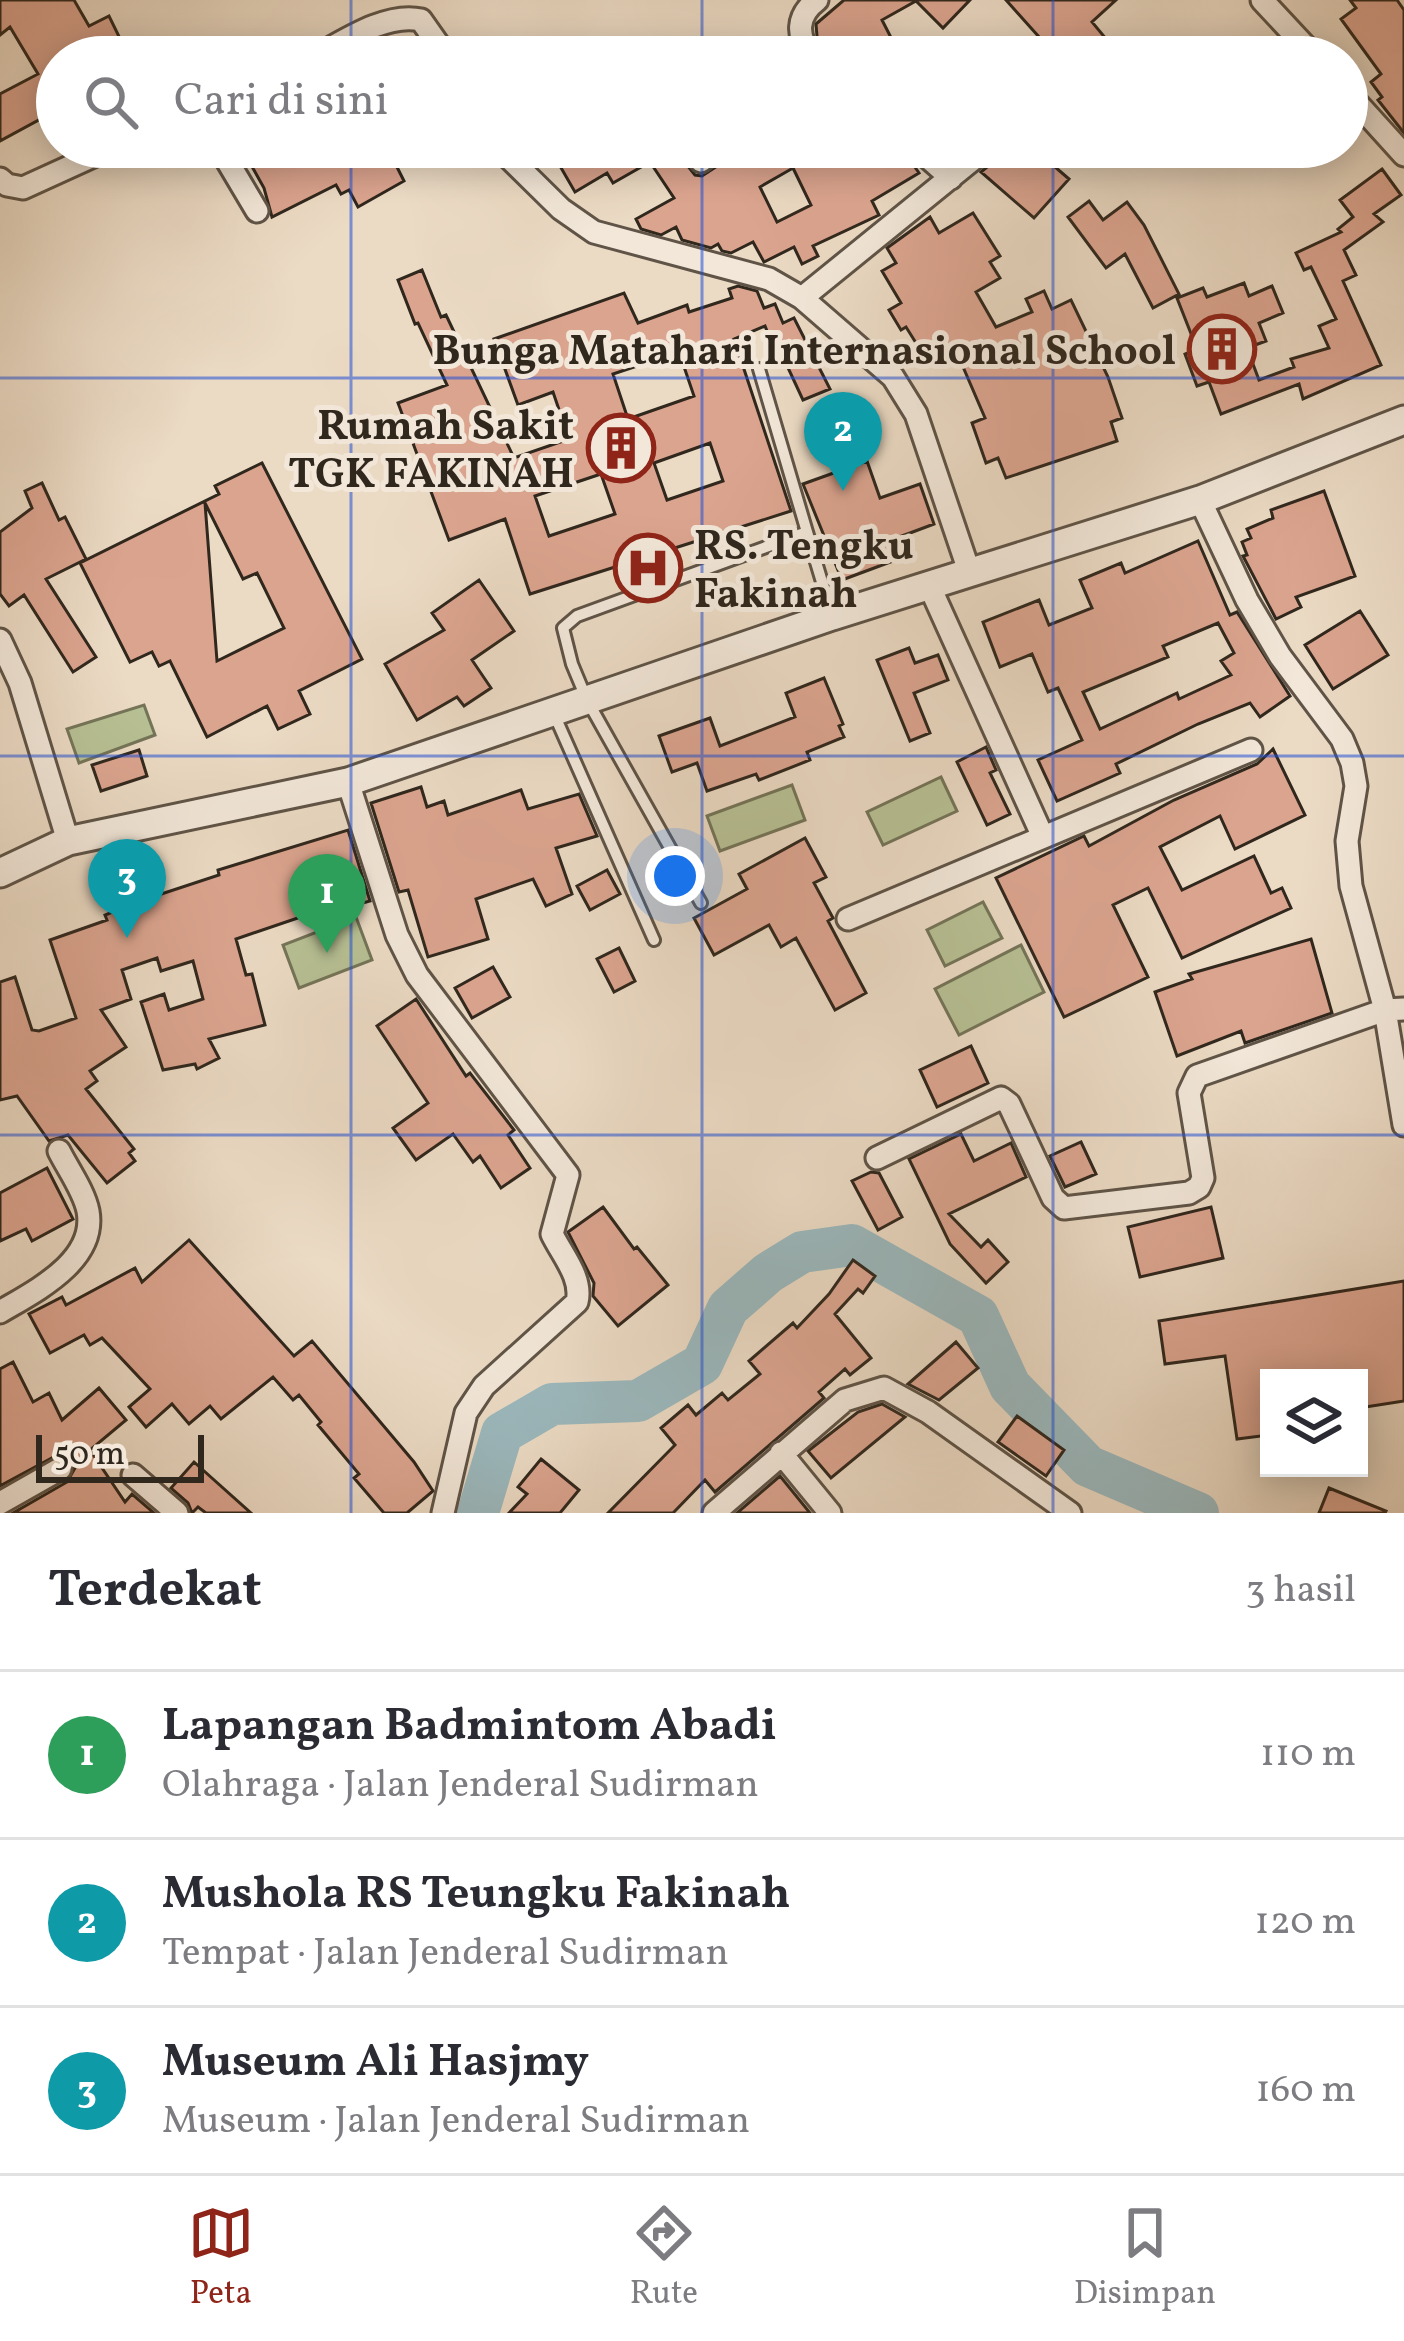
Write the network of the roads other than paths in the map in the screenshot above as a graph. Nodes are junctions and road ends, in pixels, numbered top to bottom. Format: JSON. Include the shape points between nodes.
{"nodes":[{"id":1,"x":817,"y":0,"type":"edge"},
{"id":2,"x":1262,"y":0,"type":"edge"},
{"id":3,"x":359,"y":36,"type":"edge"},
{"id":4,"x":434,"y":36,"type":"edge"},
{"id":5,"x":801,"y":36,"type":"edge"},
{"id":6,"x":1295,"y":36,"type":"edge"},
{"id":7,"x":1368,"y":115,"type":"edge"},
{"id":8,"x":1404,"y":155,"type":"edge"},
{"id":9,"x":66,"y":168,"type":"edge"},
{"id":10,"x":231,"y":168,"type":"edge"},
{"id":11,"x":520,"y":168,"type":"edge"},
{"id":12,"x":940,"y":168,"type":"edge"},
{"id":13,"x":963,"y":168,"type":"edge"},
{"id":14,"x":951,"y":178,"type":"junction"},
{"id":15,"x":0,"y":179,"type":"edge"},
{"id":16,"x":257,"y":211,"type":"dead end"},
{"id":17,"x":802,"y":298,"type":"junction"},
{"id":18,"x":759,"y":369,"type":"dead end"},
{"id":19,"x":1404,"y":420,"type":"edge"},
{"id":20,"x":1200,"y":500,"type":"junction"},
{"id":21,"x":807,"y":532,"type":"junction"},
{"id":22,"x":970,"y":574,"type":"junction"},
{"id":23,"x":929,"y":585,"type":"junction"},
{"id":24,"x":832,"y":616,"type":"junction"},
{"id":25,"x":0,"y":640,"type":"edge"},
{"id":26,"x":587,"y":700,"type":"junction"},
{"id":27,"x":553,"y":711,"type":"junction"},
{"id":28,"x":1251,"y":749,"type":"dead end"},
{"id":29,"x":348,"y":782,"type":"junction"},
{"id":30,"x":1042,"y":837,"type":"junction"},
{"id":31,"x":68,"y":841,"type":"junction"},
{"id":32,"x":0,"y":873,"type":"edge"},
{"id":33,"x":701,"y":903,"type":"dead end"},
{"id":34,"x":848,"y":919,"type":"dead end"},
{"id":35,"x":654,"y":940,"type":"dead end"},
{"id":36,"x":1394,"y":1010,"type":"edge"},
{"id":37,"x":1404,"y":1125,"type":"edge"},
{"id":38,"x":59,"y":1150,"type":"dead end"},
{"id":39,"x":877,"y":1158,"type":"dead end"},
{"id":40,"x":0,"y":1312,"type":"edge"},
{"id":41,"x":781,"y":1453,"type":"junction"},
{"id":42,"x":59,"y":1469,"type":"dead end"},
{"id":43,"x":133,"y":1475,"type":"dead end"},
{"id":44,"x":0,"y":1503,"type":"edge"},
{"id":45,"x":177,"y":1513,"type":"edge"},
{"id":46,"x":442,"y":1513,"type":"edge"},
{"id":47,"x":714,"y":1513,"type":"edge"},
{"id":48,"x":830,"y":1513,"type":"edge"},
{"id":49,"x":1070,"y":1513,"type":"edge"}],
"edges":[{"from":1,"to":5,"type":"street","via":[[806,8]]},
{"from":2,"to":6,"type":"street"},
{"from":3,"to":4,"type":"street","via":[[411,18]]},
{"from":7,"to":8,"type":"street"},
{"from":9,"to":15,"type":"street","via":[[23,188]]},
{"from":10,"to":16,"type":"street"},
{"from":11,"to":17,"type":"street","via":[[594,232],[770,279]]},
{"from":12,"to":14,"type":"street"},
{"from":13,"to":14,"type":"street"},
{"from":14,"to":17,"type":"street"},
{"from":17,"to":22,"type":"street","via":[[902,387]]},
{"from":18,"to":21,"type":"lane"},
{"from":19,"to":20,"type":"street"},
{"from":20,"to":22,"type":"street"},
{"from":20,"to":36,"type":"street","via":[[1247,600],[1352,763],[1347,861]]},
{"from":21,"to":24,"type":"lane"},
{"from":21,"to":26,"type":"lane","via":[[566,622]]},
{"from":22,"to":23,"type":"street"},
{"from":23,"to":24,"type":"street"},
{"from":23,"to":30,"type":"street"},
{"from":24,"to":26,"type":"street"},
{"from":25,"to":31,"type":"street"},
{"from":26,"to":27,"type":"street"},
{"from":26,"to":33,"type":"lane"},
{"from":27,"to":29,"type":"street"},
{"from":27,"to":35,"type":"lane"},
{"from":28,"to":30,"type":"street"},
{"from":29,"to":31,"type":"street"},
{"from":29,"to":46,"type":"street","via":[[417,975],[568,1175],[552,1234],[580,1294],[466,1413]]},
{"from":30,"to":34,"type":"street"},
{"from":31,"to":32,"type":"street"},
{"from":36,"to":37,"type":"street"},
{"from":36,"to":39,"type":"street","via":[[1193,1080],[1203,1178],[1189,1193],[1059,1205],[1004,1099]]},
{"from":38,"to":40,"type":"street","via":[[88,1211],[85,1243],[72,1263]]},
{"from":41,"to":47,"type":"street"},
{"from":41,"to":48,"type":"street"},
{"from":41,"to":49,"type":"street","via":[[845,1400],[884,1388]]},
{"from":42,"to":44,"type":"street"},
{"from":43,"to":45,"type":"street"}]}
